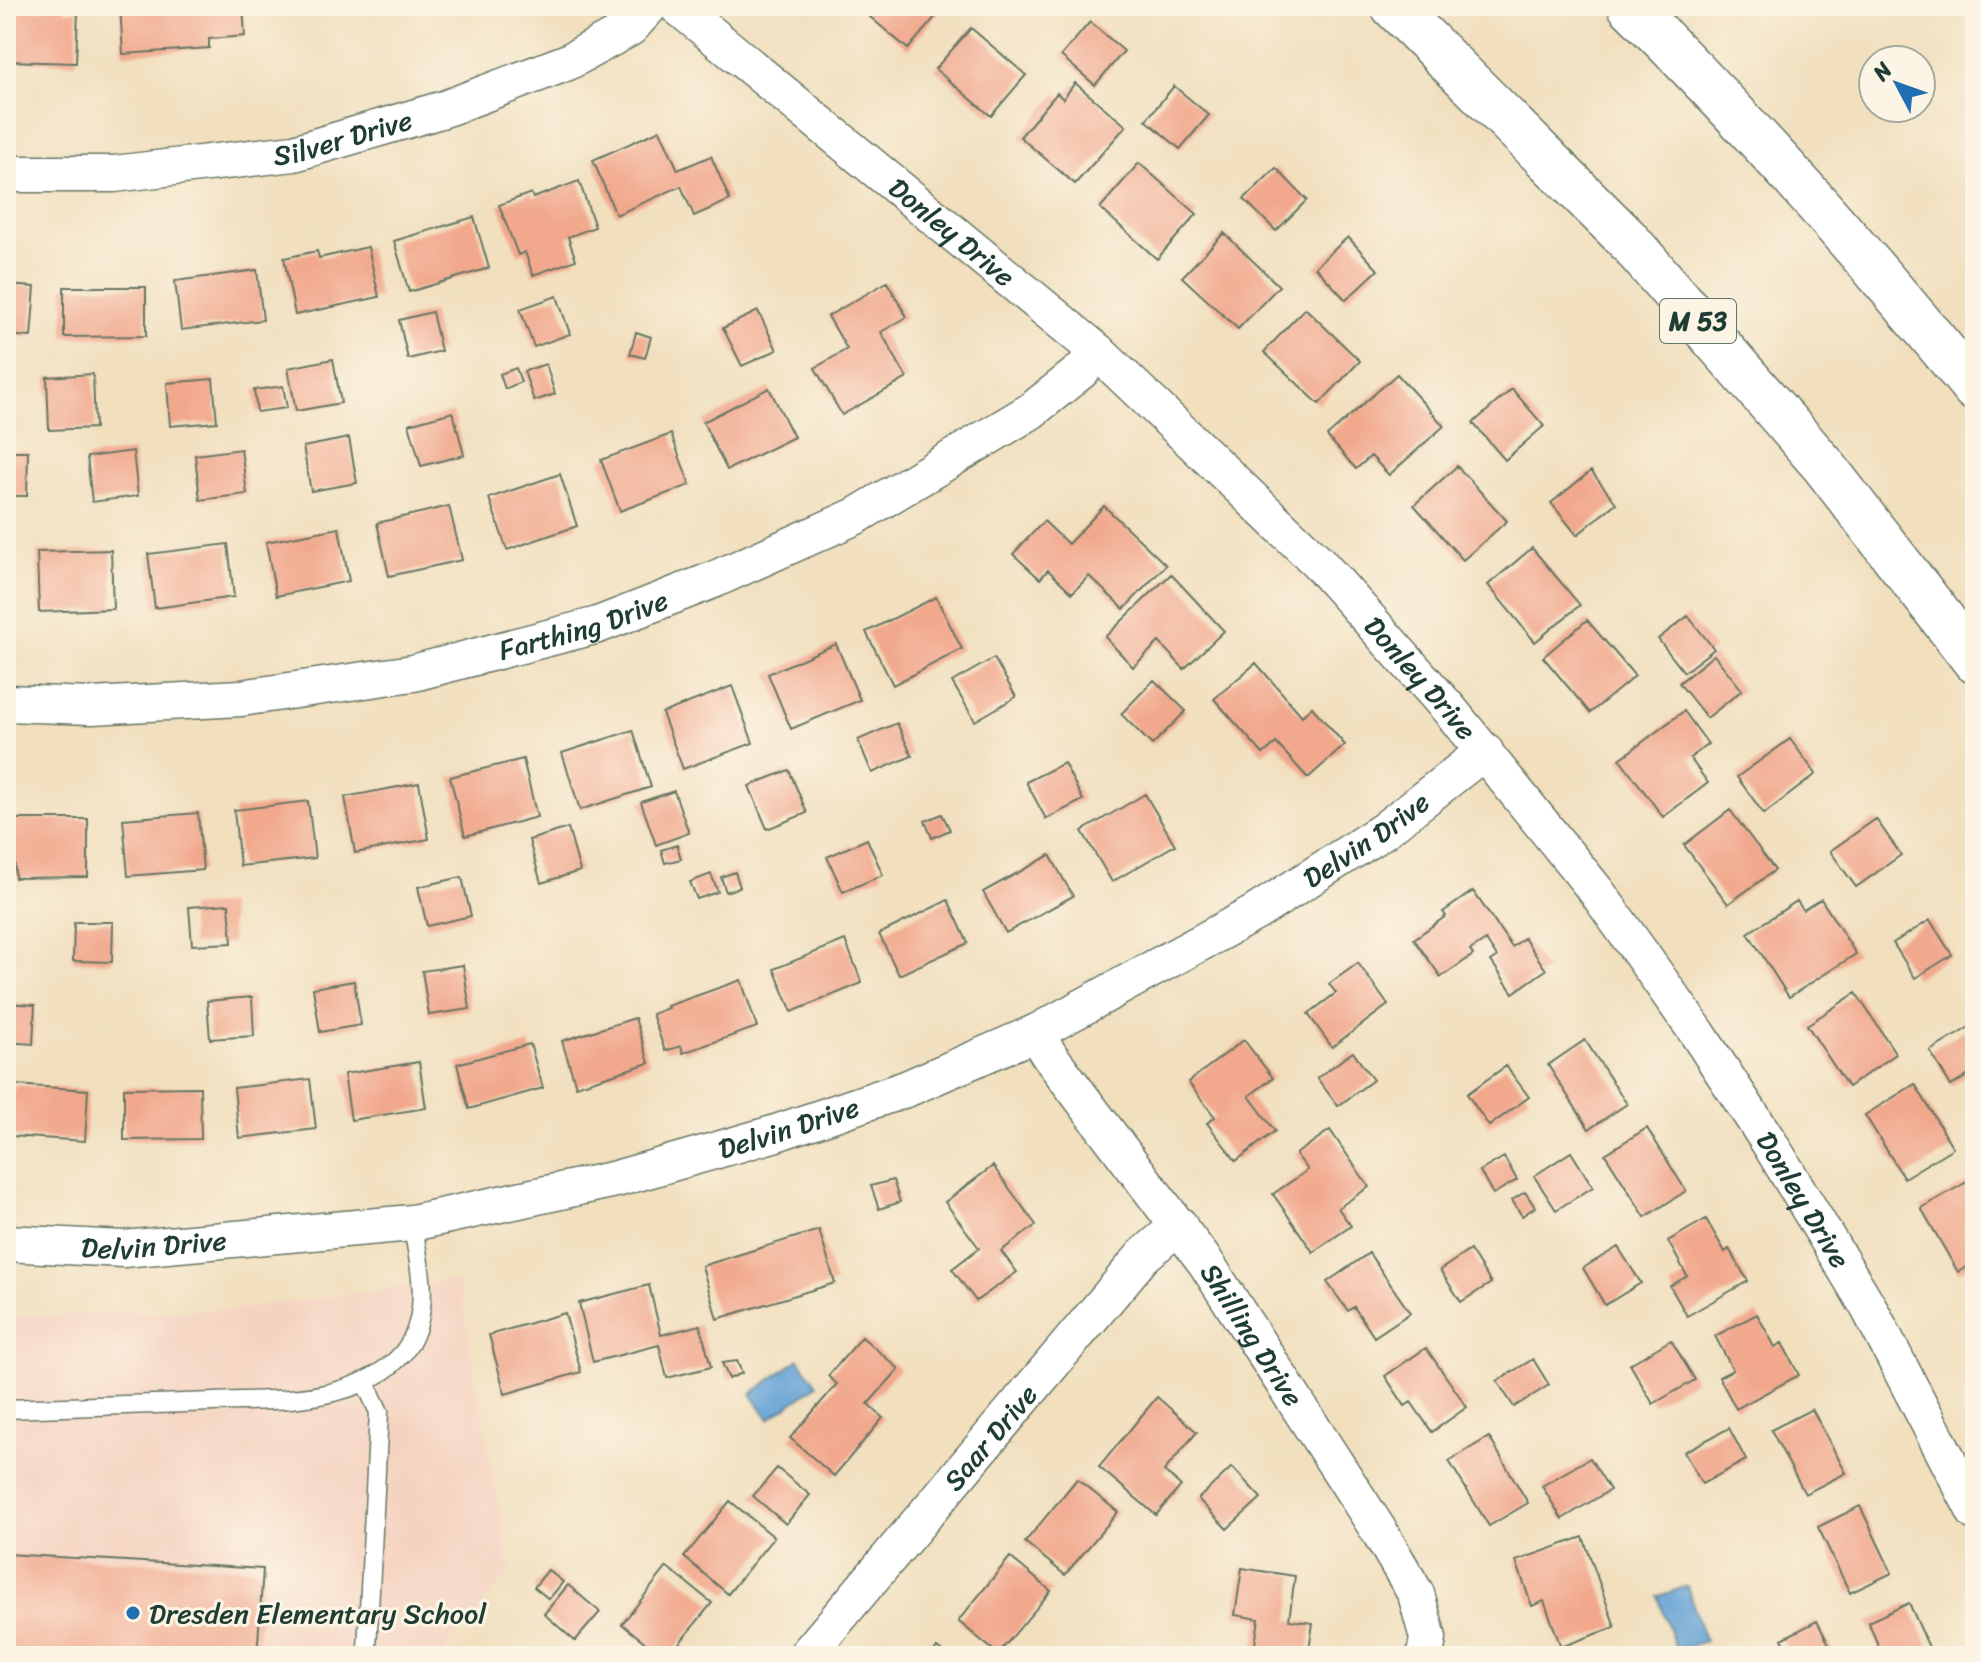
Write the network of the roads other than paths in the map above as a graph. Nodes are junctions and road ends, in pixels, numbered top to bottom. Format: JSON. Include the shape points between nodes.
{"nodes":[{"id":1,"x":650,"y":6,"type":"edge"},
{"id":2,"x":677,"y":6,"type":"edge"},
{"id":3,"x":1393,"y":6,"type":"edge"},
{"id":4,"x":1630,"y":6,"type":"edge"},
{"id":5,"x":6,"y":174,"type":"edge"},
{"id":6,"x":1098,"y":352,"type":"junction"},
{"id":7,"x":1975,"y":389,"type":"edge"},
{"id":8,"x":1975,"y":661,"type":"edge"},
{"id":9,"x":6,"y":703,"type":"edge"},
{"id":10,"x":1485,"y":751,"type":"junction"},
{"id":11,"x":1035,"y":1033,"type":"junction"},
{"id":12,"x":412,"y":1223,"type":"junction"},
{"id":13,"x":1179,"y":1225,"type":"junction"},
{"id":14,"x":6,"y":1243,"type":"edge"},
{"id":15,"x":365,"y":1382,"type":"junction"},
{"id":16,"x":6,"y":1409,"type":"edge"},
{"id":17,"x":1975,"y":1512,"type":"edge"},
{"id":18,"x":367,"y":1649,"type":"dead end"},
{"id":19,"x":806,"y":1656,"type":"edge"},
{"id":20,"x":1425,"y":1656,"type":"edge"}],
"edges":[{"from":1,"to":5,"type":"street","name":"Silver Drive","via":[[610,42],[568,62],[444,109],[294,153],[114,174]]},
{"from":2,"to":6,"type":"street","name":"Donley Drive"},
{"from":3,"to":8,"type":"highway","number":"M 53","via":[[1626,238],[1824,466]]},
{"from":4,"to":7,"type":"highway","via":[[1840,230]]},
{"from":6,"to":9,"type":"street","name":"Farthing Drive","via":[[1031,411],[856,516],[598,625],[413,673],[241,698],[92,706]]},
{"from":6,"to":10,"type":"street","name":"Donley Drive","via":[[1318,562]]},
{"from":10,"to":11,"type":"street","name":"Delvin Drive","via":[[1383,831],[1255,913]]},
{"from":10,"to":17,"type":"street","name":"Donley Drive","via":[[1606,905],[1746,1107],[1869,1308]]},
{"from":11,"to":12,"type":"street","name":"Delvin Drive","via":[[906,1089],[773,1134],[616,1179]]},
{"from":11,"to":13,"type":"street","name":"Shilling Drive"},
{"from":12,"to":14,"type":"street","name":"Delvin Drive","via":[[123,1249]]},
{"from":12,"to":15,"type":"lane","via":[[421,1279],[420,1317],[410,1344],[388,1369]]},
{"from":13,"to":19,"type":"street","name":"Saar Drive","via":[[1143,1256]]},
{"from":13,"to":20,"type":"street","name":"Shilling Drive","via":[[1416,1594],[1428,1638]]},
{"from":15,"to":16,"type":"lane","via":[[286,1399]]},
{"from":15,"to":18,"type":"lane","via":[[379,1412]]}]}
